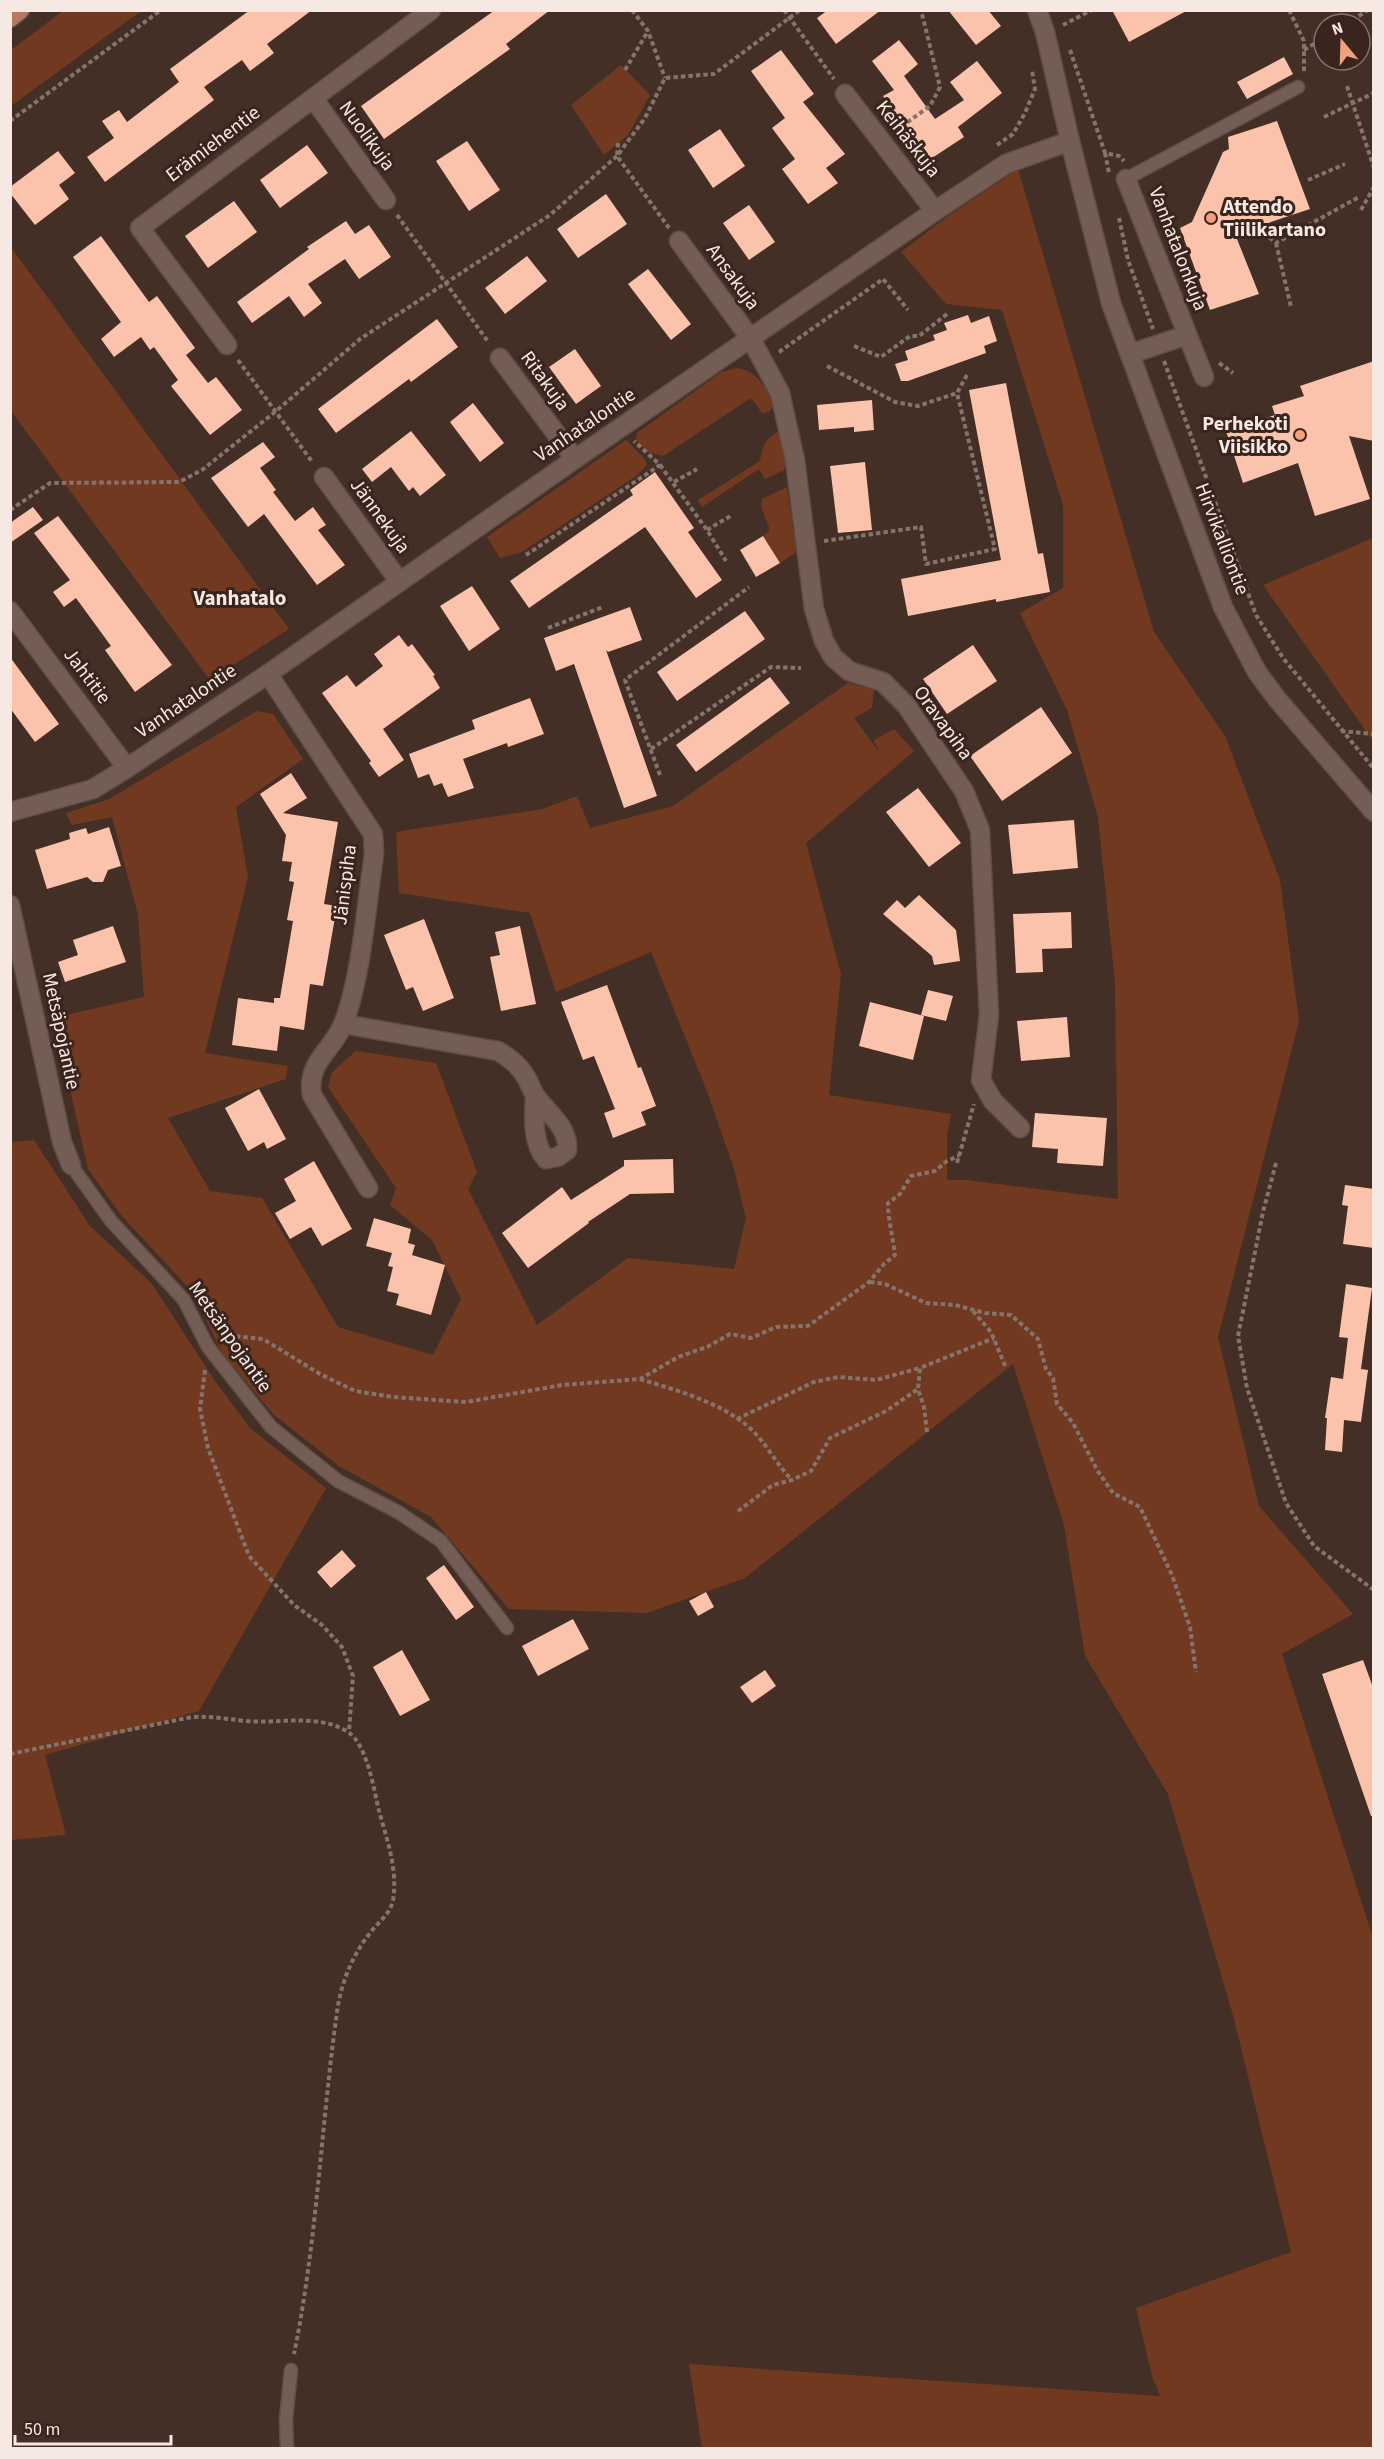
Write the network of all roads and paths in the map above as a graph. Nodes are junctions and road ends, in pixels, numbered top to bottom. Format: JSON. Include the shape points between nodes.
{"nodes":[{"id":1,"x":20,"y":10,"type":"edge"},
{"id":2,"x":161,"y":10,"type":"edge"},
{"id":3,"x":432,"y":10,"type":"edge"},
{"id":4,"x":632,"y":10,"type":"edge"},
{"id":5,"x":784,"y":10,"type":"edge"},
{"id":6,"x":800,"y":10,"type":"edge"},
{"id":7,"x":1037,"y":10,"type":"edge"},
{"id":8,"x":1092,"y":10,"type":"edge"},
{"id":9,"x":1289,"y":10,"type":"edge"},
{"id":10,"x":922,"y":14,"type":"dead end"},
{"id":11,"x":10,"y":18,"type":"edge"},
{"id":12,"x":789,"y":18,"type":"junction"},
{"id":13,"x":1062,"y":26,"type":"dead end"},
{"id":14,"x":648,"y":31,"type":"junction"},
{"id":15,"x":1312,"y":45,"type":"edge"},
{"id":16,"x":1304,"y":50,"type":"junction"},
{"id":17,"x":625,"y":70,"type":"dead end"},
{"id":18,"x":665,"y":78,"type":"junction"},
{"id":19,"x":1301,"y":82,"type":"joint"},
{"id":20,"x":1347,"y":86,"type":"dead end"},
{"id":21,"x":1374,"y":93,"type":"edge"},
{"id":22,"x":845,"y":94,"type":"joint"},
{"id":23,"x":313,"y":98,"type":"junction"},
{"id":24,"x":1354,"y":103,"type":"junction"},
{"id":25,"x":1324,"y":117,"type":"dead end"},
{"id":26,"x":10,"y":121,"type":"edge"},
{"id":27,"x":881,"y":140,"type":"junction"},
{"id":28,"x":1070,"y":141,"type":"junction"},
{"id":29,"x":618,"y":143,"type":"dead end"},
{"id":30,"x":1105,"y":153,"type":"dead end"},
{"id":31,"x":617,"y":156,"type":"junction"},
{"id":32,"x":1345,"y":164,"type":"dead end"},
{"id":33,"x":1374,"y":168,"type":"edge"},
{"id":34,"x":1118,"y":177,"type":"junction"},
{"id":35,"x":1308,"y":180,"type":"dead end"},
{"id":36,"x":1374,"y":187,"type":"edge"},
{"id":37,"x":1359,"y":197,"type":"dead end"},
{"id":38,"x":386,"y":200,"type":"joint"},
{"id":39,"x":1116,"y":207,"type":"dead end"},
{"id":40,"x":1361,"y":210,"type":"dead end"},
{"id":41,"x":935,"y":211,"type":"junction"},
{"id":42,"x":1252,"y":223,"type":"dead end"},
{"id":43,"x":679,"y":241,"type":"joint"},
{"id":44,"x":1275,"y":243,"type":"junction"},
{"id":45,"x":446,"y":284,"type":"junction"},
{"id":46,"x":1291,"y":306,"type":"dead end"},
{"id":47,"x":908,"y":309,"type":"dead end"},
{"id":48,"x":947,"y":314,"type":"dead end"},
{"id":49,"x":1187,"y":335,"type":"junction"},
{"id":50,"x":751,"y":339,"type":"junction"},
{"id":51,"x":227,"y":345,"type":"joint"},
{"id":52,"x":1159,"y":345,"type":"junction"},
{"id":53,"x":854,"y":346,"type":"dead end"},
{"id":54,"x":1130,"y":354,"type":"junction"},
{"id":55,"x":500,"y":358,"type":"joint"},
{"id":56,"x":764,"y":362,"type":"junction"},
{"id":57,"x":826,"y":366,"type":"dead end"},
{"id":58,"x":968,"y":373,"type":"dead end"},
{"id":59,"x":1204,"y":377,"type":"dead end"},
{"id":60,"x":957,"y":393,"type":"junction"},
{"id":61,"x":275,"y":412,"type":"junction"},
{"id":62,"x":621,"y":428,"type":"junction"},
{"id":63,"x":574,"y":459,"type":"junction"},
{"id":64,"x":660,"y":465,"type":"junction"},
{"id":65,"x":697,"y":469,"type":"dead end"},
{"id":66,"x":324,"y":477,"type":"joint"},
{"id":67,"x":674,"y":482,"type":"junction"},
{"id":68,"x":10,"y":510,"type":"edge"},
{"id":69,"x":732,"y":515,"type":"dead end"},
{"id":70,"x":707,"y":530,"type":"junction"},
{"id":71,"x":806,"y":544,"type":"junction"},
{"id":72,"x":526,"y":555,"type":"dead end"},
{"id":73,"x":726,"y":561,"type":"dead end"},
{"id":74,"x":399,"y":581,"type":"junction"},
{"id":75,"x":749,"y":587,"type":"dead end"},
{"id":76,"x":603,"y":607,"type":"dead end"},
{"id":77,"x":10,"y":611,"type":"edge"},
{"id":78,"x":548,"y":628,"type":"dead end"},
{"id":79,"x":801,"y":668,"type":"dead end"},
{"id":80,"x":268,"y":674,"type":"junction"},
{"id":81,"x":1340,"y":731,"type":"junction"},
{"id":82,"x":1374,"y":734,"type":"edge"},
{"id":83,"x":651,"y":749,"type":"junction"},
{"id":84,"x":127,"y":768,"type":"junction"},
{"id":85,"x":1374,"y":769,"type":"edge"},
{"id":86,"x":660,"y":775,"type":"dead end"},
{"id":87,"x":10,"y":812,"type":"edge"},
{"id":88,"x":1374,"y":812,"type":"edge"},
{"id":89,"x":10,"y":905,"type":"edge"},
{"id":90,"x":343,"y":1024,"type":"junction"},
{"id":91,"x":981,"y":1080,"type":"junction"},
{"id":92,"x":535,"y":1096,"type":"dead end"},
{"id":93,"x":1020,"y":1128,"type":"dead end"},
{"id":94,"x":959,"y":1156,"type":"junction"},
{"id":95,"x":957,"y":1163,"type":"dead end"},
{"id":96,"x":1276,"y":1163,"type":"dead end"},
{"id":97,"x":71,"y":1165,"type":"joint"},
{"id":98,"x":368,"y":1188,"type":"dead end"},
{"id":99,"x":869,"y":1282,"type":"junction"},
{"id":100,"x":972,"y":1310,"type":"junction"},
{"id":101,"x":994,"y":1338,"type":"junction"},
{"id":102,"x":206,"y":1344,"type":"junction"},
{"id":103,"x":920,"y":1368,"type":"junction"},
{"id":104,"x":1006,"y":1368,"type":"dead end"},
{"id":105,"x":640,"y":1379,"type":"junction"},
{"id":106,"x":918,"y":1389,"type":"junction"},
{"id":107,"x":737,"y":1419,"type":"junction"},
{"id":108,"x":927,"y":1432,"type":"dead end"},
{"id":109,"x":792,"y":1480,"type":"junction"},
{"id":110,"x":738,"y":1511,"type":"dead end"},
{"id":111,"x":1374,"y":1590,"type":"edge"},
{"id":112,"x":507,"y":1628,"type":"dead end"},
{"id":113,"x":1196,"y":1672,"type":"dead end"},
{"id":114,"x":349,"y":1732,"type":"junction"},
{"id":115,"x":10,"y":1754,"type":"edge"},
{"id":116,"x":291,"y":2370,"type":"joint"},
{"id":117,"x":287,"y":2448,"type":"edge"}],
"edges":[{"from":1,"to":11,"type":"main road"},
{"from":2,"to":26,"type":"path"},
{"from":3,"to":23,"type":"street","name":"Erämiehentie"},
{"from":4,"to":14,"type":"path"},
{"from":5,"to":12,"type":"path"},
{"from":6,"to":12,"type":"path"},
{"from":7,"to":28,"type":"street"},
{"from":8,"to":13,"type":"path"},
{"from":9,"to":16,"type":"path","via":[[1304,41]]},
{"from":10,"to":27,"type":"path","via":[[940,87],[930,106]]},
{"from":12,"to":18,"type":"path","via":[[714,74]]},
{"from":12,"to":22,"type":"path"},
{"from":14,"to":17,"type":"path"},
{"from":14,"to":18,"type":"path"},
{"from":15,"to":16,"type":"path"},
{"from":16,"to":19,"type":"path"},
{"from":18,"to":31,"type":"path","via":[[645,118]]},
{"from":19,"to":34,"type":"lane"},
{"from":20,"to":24,"type":"path"},
{"from":21,"to":24,"type":"path"},
{"from":22,"to":27,"type":"street","name":"Keihäskuja"},
{"from":23,"to":38,"type":"street","name":"Nuolikuja"},
{"from":23,"to":51,"type":"street","name":"Erämiehentie","via":[[140,228]]},
{"from":24,"to":25,"type":"path"},
{"from":24,"to":33,"type":"path"},
{"from":27,"to":41,"type":"street","name":"Keihäskuja"},
{"from":28,"to":41,"type":"street","name":"Vanhatalontie","via":[[1006,164]]},
{"from":28,"to":54,"type":"street","name":"Hirvikalliontie","via":[[1111,303]]},
{"from":29,"to":31,"type":"path"},
{"from":30,"to":34,"type":"path"},
{"from":31,"to":43,"type":"path"},
{"from":31,"to":45,"type":"path","via":[[550,215]]},
{"from":32,"to":35,"type":"path"},
{"from":34,"to":49,"type":"street","name":"Vanhatalonkuja"},
{"from":36,"to":40,"type":"path"},
{"from":37,"to":44,"type":"path"},
{"from":38,"to":45,"type":"path"},
{"from":39,"to":52,"type":"path","via":[[1128,260]]},
{"from":41,"to":50,"type":"street","name":"Vanhatalontie"},
{"from":42,"to":44,"type":"path"},
{"from":43,"to":50,"type":"street","name":"Ansakuja"},
{"from":44,"to":46,"type":"path"},
{"from":45,"to":55,"type":"path"},
{"from":45,"to":61,"type":"path","via":[[360,339]]},
{"from":47,"to":56,"type":"path","via":[[883,279]]},
{"from":48,"to":53,"type":"path","via":[[919,336],[910,336],[881,357]]},
{"from":49,"to":52,"type":"street","name":"Vanhatalonkuja"},
{"from":49,"to":59,"type":"street","name":"Vanhatalonkuja"},
{"from":50,"to":56,"type":"street","name":"Oravapiha"},
{"from":50,"to":62,"type":"street","name":"Vanhatalontie"},
{"from":51,"to":61,"type":"path"},
{"from":52,"to":54,"type":"street","name":"Vanhatalonkuja"},
{"from":52,"to":81,"type":"path","via":[[1256,615],[1282,658]]},
{"from":54,"to":88,"type":"street","name":"Hirvikalliontie","via":[[1223,607],[1240,642],[1277,699]]},
{"from":55,"to":63,"type":"street","name":"Ritakuja"},
{"from":56,"to":71,"type":"street","name":"Oravapiha","via":[[783,402]]},
{"from":57,"to":60,"type":"path","via":[[895,402],[918,406]]},
{"from":58,"to":60,"type":"path"},
{"from":60,"to":71,"type":"path","via":[[994,549],[926,564],[921,527]]},
{"from":61,"to":66,"type":"path"},
{"from":61,"to":68,"type":"path","via":[[202,470],[179,482],[50,483]]},
{"from":62,"to":63,"type":"street","name":"Vanhatalontie"},
{"from":62,"to":64,"type":"path"},
{"from":63,"to":74,"type":"street","name":"Vanhatalontie"},
{"from":64,"to":67,"type":"path"},
{"from":64,"to":72,"type":"path"},
{"from":65,"to":67,"type":"path"},
{"from":66,"to":74,"type":"street","name":"Jännekuja"},
{"from":67,"to":70,"type":"path"},
{"from":69,"to":70,"type":"path"},
{"from":70,"to":73,"type":"path"},
{"from":71,"to":91,"type":"street","name":"Oravapiha","via":[[814,609],[833,657],[849,671],[883,682],[906,705],[964,791],[980,830],[988,1015]]},
{"from":74,"to":80,"type":"street","name":"Vanhatalontie"},
{"from":75,"to":83,"type":"path","via":[[625,680]]},
{"from":76,"to":78,"type":"path"},
{"from":77,"to":84,"type":"street","name":"Jahtitie"},
{"from":79,"to":83,"type":"path","via":[[771,667]]},
{"from":80,"to":84,"type":"street","name":"Vanhatalontie"},
{"from":80,"to":90,"type":"street","name":"Jänispiha","via":[[373,834],[374,855],[353,989]]},
{"from":81,"to":82,"type":"path"},
{"from":81,"to":85,"type":"path"},
{"from":83,"to":86,"type":"path"},
{"from":84,"to":87,"type":"street","name":"Vanhatalontie","via":[[93,789]]},
{"from":89,"to":97,"type":"street","name":"Metsäpojantie","via":[[62,1142]]},
{"from":90,"to":92,"type":"street","via":[[498,1051],[512,1059]]},
{"from":90,"to":98,"type":"street","name":"Jänispiha","via":[[315,1065],[309,1082],[312,1095]]},
{"from":91,"to":93,"type":"street","via":[[993,1101]]},
{"from":91,"to":94,"type":"path"},
{"from":94,"to":95,"type":"path"},
{"from":94,"to":99,"type":"path","via":[[935,1171],[911,1176],[900,1194],[888,1203],[895,1255]]},
{"from":96,"to":111,"type":"path","via":[[1238,1336],[1247,1388],[1286,1503],[1314,1546]]},
{"from":97,"to":102,"type":"lane","name":"Metsänpojantie","via":[[111,1221],[184,1300]]},
{"from":99,"to":100,"type":"path","via":[[885,1284],[926,1303]]},
{"from":99,"to":105,"type":"path","via":[[808,1326],[776,1327],[751,1338],[730,1334]]},
{"from":100,"to":101,"type":"path"},
{"from":100,"to":113,"type":"path","via":[[1011,1316],[1038,1339],[1046,1369],[1053,1378],[1057,1404],[1073,1423],[1096,1470],[1113,1493],[1140,1508],[1172,1575],[1190,1627]]},
{"from":101,"to":103,"type":"path"},
{"from":101,"to":104,"type":"path"},
{"from":102,"to":105,"type":"path","via":[[234,1336],[263,1339],[341,1385],[393,1397],[466,1402],[562,1385]]},
{"from":102,"to":112,"type":"lane","name":"Metsänpojantie","via":[[271,1427],[339,1481],[398,1512],[441,1541]]},
{"from":102,"to":114,"type":"path","via":[[200,1409],[208,1448],[249,1556],[294,1605],[322,1625],[342,1647],[353,1676]]},
{"from":103,"to":106,"type":"path"},
{"from":103,"to":107,"type":"path","via":[[876,1380],[838,1377],[814,1382]]},
{"from":105,"to":107,"type":"path","via":[[699,1399]]},
{"from":106,"to":108,"type":"path"},
{"from":106,"to":109,"type":"path","via":[[886,1411],[831,1438],[811,1471]]},
{"from":107,"to":109,"type":"path","via":[[752,1430]]},
{"from":109,"to":110,"type":"path","via":[[773,1485]]},
{"from":114,"to":115,"type":"path","via":[[318,1721],[246,1721],[213,1715]]},
{"from":114,"to":116,"type":"path","via":[[363,1750],[384,1828],[393,1870],[393,1901],[350,1964],[339,2000],[309,2271]]},
{"from":116,"to":117,"type":"lane"}]}
